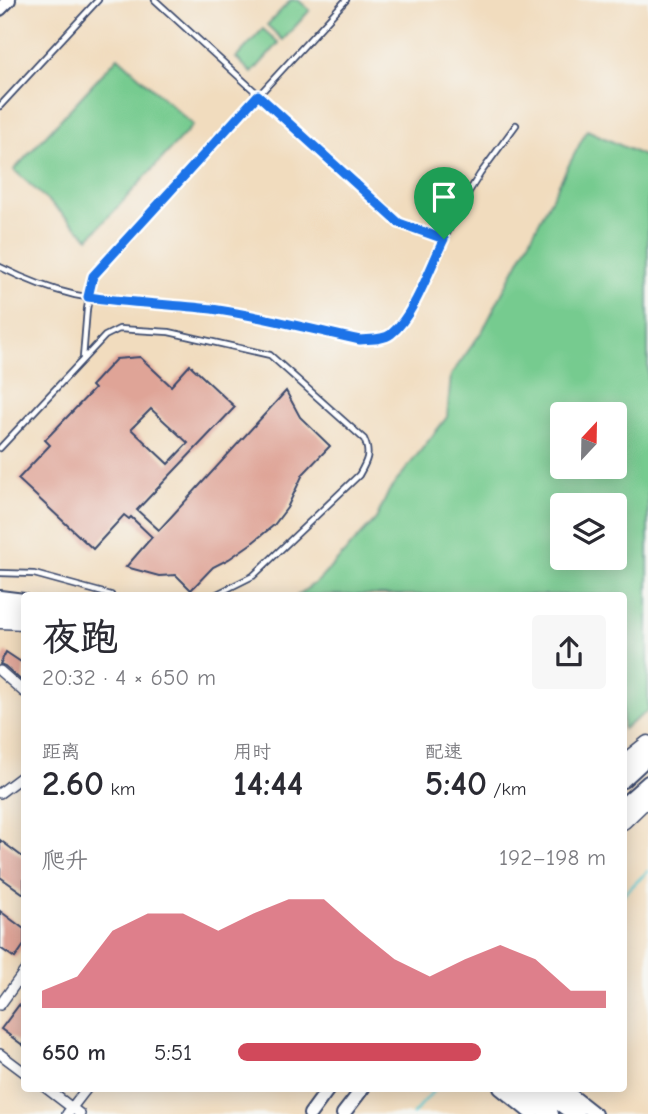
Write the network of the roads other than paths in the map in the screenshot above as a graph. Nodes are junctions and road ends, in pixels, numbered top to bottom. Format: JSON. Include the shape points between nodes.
{"nodes":[{"id":1,"x":9,"y":0,"type":"edge"},
{"id":2,"x":98,"y":0,"type":"edge"},
{"id":3,"x":155,"y":0,"type":"edge"},
{"id":4,"x":346,"y":0,"type":"edge"},
{"id":5,"x":0,"y":9,"type":"edge"},
{"id":6,"x":258,"y":95,"type":"junction"},
{"id":7,"x":0,"y":106,"type":"edge"},
{"id":8,"x":516,"y":125,"type":"dead end"},
{"id":9,"x":444,"y":239,"type":"junction"},
{"id":10,"x":0,"y":267,"type":"edge"},
{"id":11,"x":88,"y":297,"type":"junction"},
{"id":12,"x":83,"y":359,"type":"junction"},
{"id":13,"x":0,"y":448,"type":"edge"},
{"id":14,"x":0,"y":573,"type":"edge"},
{"id":15,"x":100,"y":592,"type":"edge"},
{"id":16,"x":221,"y":592,"type":"edge"},
{"id":17,"x":0,"y":597,"type":"edge"},
{"id":18,"x":21,"y":600,"type":"edge"},
{"id":19,"x":0,"y":608,"type":"edge"},
{"id":20,"x":21,"y":610,"type":"edge"},
{"id":21,"x":21,"y":621,"type":"edge"},
{"id":22,"x":0,"y":622,"type":"edge"},
{"id":23,"x":21,"y":626,"type":"edge"},
{"id":24,"x":0,"y":671,"type":"edge"},
{"id":25,"x":21,"y":689,"type":"edge"},
{"id":26,"x":648,"y":744,"type":"edge"},
{"id":27,"x":648,"y":758,"type":"edge"},
{"id":28,"x":627,"y":761,"type":"edge"},
{"id":29,"x":21,"y":777,"type":"edge"},
{"id":30,"x":627,"y":777,"type":"edge"},
{"id":31,"x":648,"y":782,"type":"edge"},
{"id":32,"x":0,"y":793,"type":"edge"},
{"id":33,"x":648,"y":797,"type":"edge"},
{"id":34,"x":627,"y":800,"type":"edge"},
{"id":35,"x":627,"y":817,"type":"edge"},
{"id":36,"x":21,"y":976,"type":"edge"},
{"id":37,"x":0,"y":1005,"type":"edge"},
{"id":38,"x":0,"y":1054,"type":"edge"},
{"id":39,"x":21,"y":1070,"type":"edge"},
{"id":40,"x":50,"y":1092,"type":"edge"},
{"id":41,"x":84,"y":1092,"type":"edge"},
{"id":42,"x":326,"y":1092,"type":"edge"},
{"id":43,"x":360,"y":1092,"type":"edge"},
{"id":44,"x":511,"y":1092,"type":"edge"},
{"id":45,"x":512,"y":1092,"type":"edge"},
{"id":46,"x":546,"y":1092,"type":"edge"},
{"id":47,"x":567,"y":1092,"type":"edge"},
{"id":48,"x":69,"y":1111,"type":"edge"},
{"id":49,"x":80,"y":1114,"type":"edge"},
{"id":50,"x":310,"y":1114,"type":"edge"},
{"id":51,"x":343,"y":1114,"type":"edge"},
{"id":52,"x":532,"y":1114,"type":"edge"},
{"id":53,"x":550,"y":1114,"type":"edge"},
{"id":54,"x":576,"y":1114,"type":"edge"},
{"id":55,"x":595,"y":1114,"type":"edge"}],
"edges":[{"from":1,"to":5,"type":"main road"},
{"from":2,"to":7,"type":"lane"},
{"from":3,"to":6,"type":"lane"},
{"from":4,"to":6,"type":"lane"},
{"from":6,"to":9,"type":"lane","via":[[399,223]]},
{"from":6,"to":11,"type":"lane","via":[[93,276]]},
{"from":8,"to":9,"type":"lane","via":[[473,185]]},
{"from":9,"to":11,"type":"lane","via":[[402,322],[390,335],[376,339],[360,340],[210,309]]},
{"from":10,"to":11,"type":"lane","via":[[30,282]]},
{"from":11,"to":12,"type":"lane"},
{"from":12,"to":13,"type":"lane"},
{"from":12,"to":16,"type":"lane","via":[[105,336],[119,329],[169,332],[258,351],[270,355],[364,439],[369,448],[359,475],[253,576]]},
{"from":14,"to":15,"type":"lane","via":[[33,574]]},
{"from":17,"to":18,"type":"main road"},
{"from":19,"to":20,"type":"highway"},
{"from":21,"to":22,"type":"highway"},
{"from":22,"to":23,"type":"main road"},
{"from":24,"to":25,"type":"street"},
{"from":26,"to":28,"type":"highway"},
{"from":27,"to":30,"type":"main road"},
{"from":29,"to":32,"type":"street"},
{"from":31,"to":34,"type":"main road"},
{"from":33,"to":35,"type":"highway"},
{"from":36,"to":37,"type":"street"},
{"from":38,"to":39,"type":"street"},
{"from":40,"to":48,"type":"street"},
{"from":41,"to":48,"type":"street"},
{"from":42,"to":50,"type":"main road"},
{"from":43,"to":51,"type":"main road"},
{"from":44,"to":52,"type":"main road"},
{"from":45,"to":53,"type":"highway"},
{"from":46,"to":54,"type":"highway"},
{"from":47,"to":55,"type":"main road"},
{"from":48,"to":49,"type":"street"}]}
